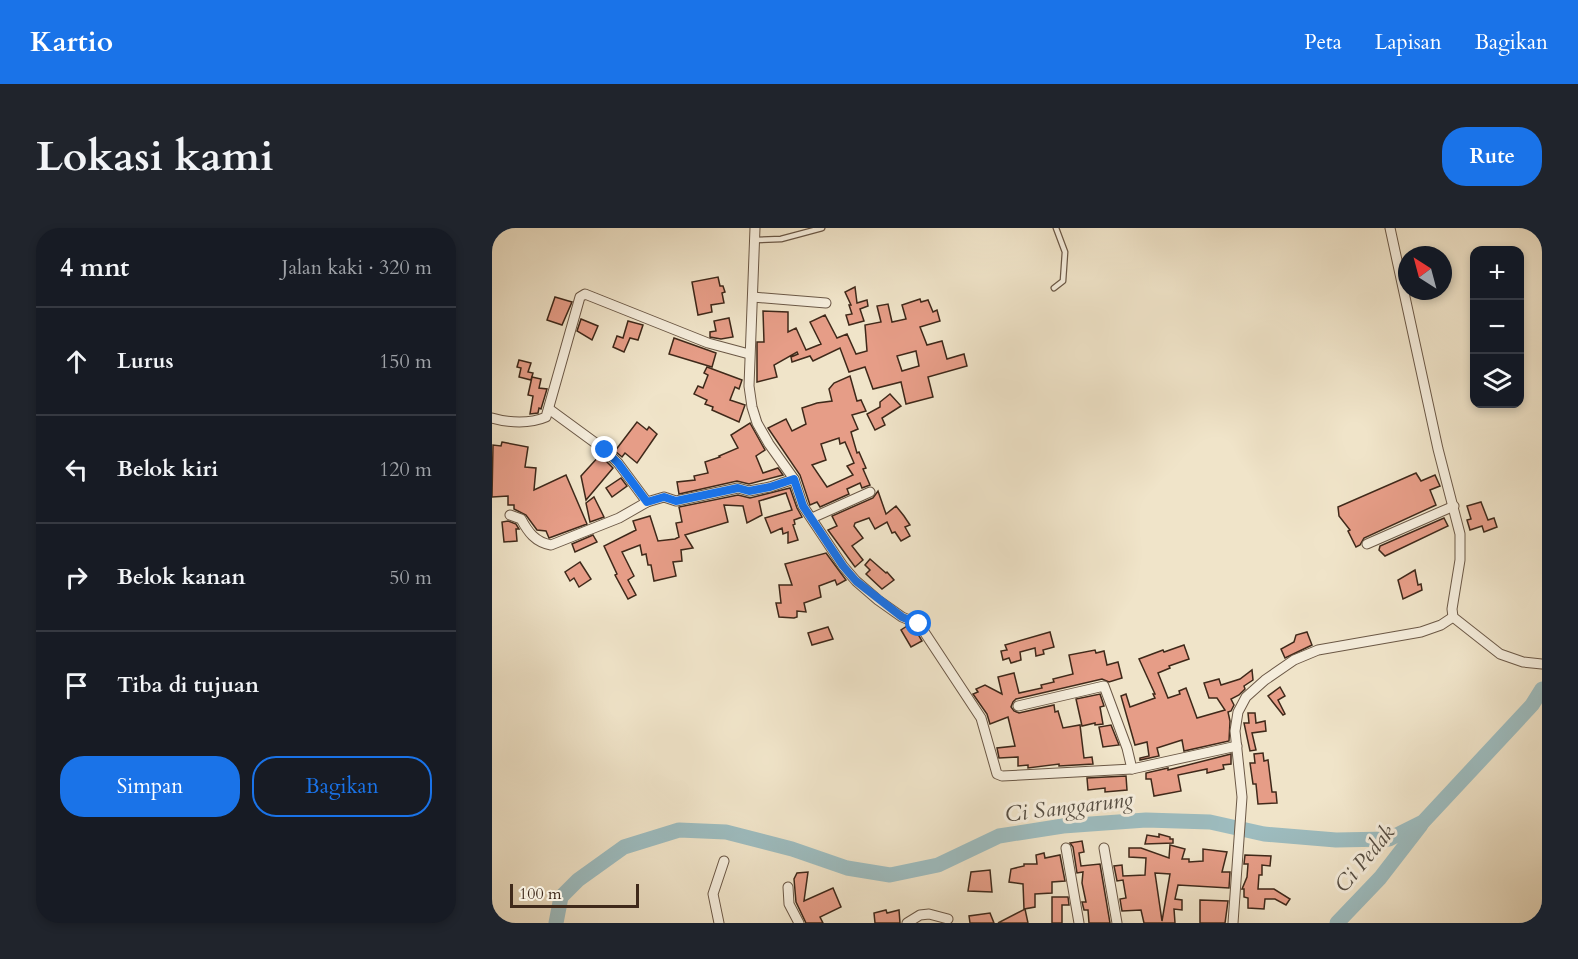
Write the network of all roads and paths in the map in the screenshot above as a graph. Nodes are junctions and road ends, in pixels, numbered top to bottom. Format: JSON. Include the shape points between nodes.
{"nodes":[{"id":1,"x":755,"y":228,"type":"edge"},
{"id":2,"x":822,"y":228,"type":"edge"},
{"id":3,"x":1056,"y":228,"type":"edge"},
{"id":4,"x":1390,"y":228,"type":"edge"},
{"id":5,"x":755,"y":240,"type":"junction"},
{"id":6,"x":1054,"y":288,"type":"dead end"},
{"id":7,"x":753,"y":297,"type":"junction"},
{"id":8,"x":826,"y":303,"type":"dead end"},
{"id":9,"x":749,"y":354,"type":"junction"},
{"id":10,"x":549,"y":409,"type":"junction"},
{"id":11,"x":492,"y":418,"type":"edge"},
{"id":12,"x":794,"y":479,"type":"junction"},
{"id":13,"x":870,"y":492,"type":"dead end"},
{"id":14,"x":647,"y":502,"type":"junction"},
{"id":15,"x":1454,"y":506,"type":"junction"},
{"id":16,"x":510,"y":515,"type":"dead end"},
{"id":17,"x":812,"y":518,"type":"junction"},
{"id":18,"x":1367,"y":544,"type":"dead end"},
{"id":19,"x":1453,"y":617,"type":"junction"},
{"id":20,"x":1542,"y":664,"type":"edge"},
{"id":21,"x":1018,"y":706,"type":"dead end"},
{"id":22,"x":1237,"y":746,"type":"junction"},
{"id":23,"x":1132,"y":769,"type":"junction"},
{"id":24,"x":1066,"y":848,"type":"dead end"},
{"id":25,"x":1104,"y":848,"type":"dead end"},
{"id":26,"x":724,"y":861,"type":"dead end"},
{"id":27,"x":788,"y":887,"type":"dead end"},
{"id":28,"x":948,"y":920,"type":"dead end"},
{"id":29,"x":719,"y":923,"type":"edge"},
{"id":30,"x":799,"y":923,"type":"edge"},
{"id":31,"x":910,"y":923,"type":"edge"},
{"id":32,"x":1079,"y":923,"type":"edge"},
{"id":33,"x":1117,"y":923,"type":"edge"},
{"id":34,"x":1233,"y":923,"type":"edge"}],
"edges":[{"from":1,"to":5,"type":"street"},
{"from":2,"to":5,"type":"lane","via":[[781,239]]},
{"from":3,"to":6,"type":"lane","via":[[1065,263],[1063,281]]},
{"from":4,"to":15,"type":"street"},
{"from":5,"to":7,"type":"street"},
{"from":7,"to":8,"type":"street"},
{"from":7,"to":9,"type":"street"},
{"from":9,"to":10,"type":"street","via":[[708,343],[585,294],[580,297]]},
{"from":9,"to":12,"type":"street","via":[[757,423]]},
{"from":10,"to":11,"type":"street","via":[[546,417],[530,422]]},
{"from":10,"to":14,"type":"street","via":[[605,450]]},
{"from":12,"to":14,"type":"street","via":[[749,491],[738,488],[676,501],[664,497]]},
{"from":12,"to":17,"type":"street","via":[[803,506]]},
{"from":13,"to":17,"type":"street"},
{"from":14,"to":16,"type":"street","via":[[619,518],[551,545],[534,538],[521,519]]},
{"from":15,"to":18,"type":"street"},
{"from":15,"to":19,"type":"street","via":[[1461,542]]},
{"from":17,"to":23,"type":"street","via":[[856,581],[902,617],[919,624],[981,718],[997,774]]},
{"from":19,"to":20,"type":"street","via":[[1500,654]]},
{"from":19,"to":22,"type":"street","via":[[1420,632],[1318,650],[1283,667],[1241,704],[1236,722]]},
{"from":21,"to":23,"type":"street","via":[[1104,686]]},
{"from":22,"to":23,"type":"street"},
{"from":22,"to":34,"type":"street","via":[[1242,797]]},
{"from":24,"to":32,"type":"street"},
{"from":25,"to":33,"type":"street"},
{"from":26,"to":29,"type":"street","via":[[713,894]]},
{"from":27,"to":30,"type":"street","via":[[789,904]]},
{"from":28,"to":31,"type":"street","via":[[929,914]]}]}
